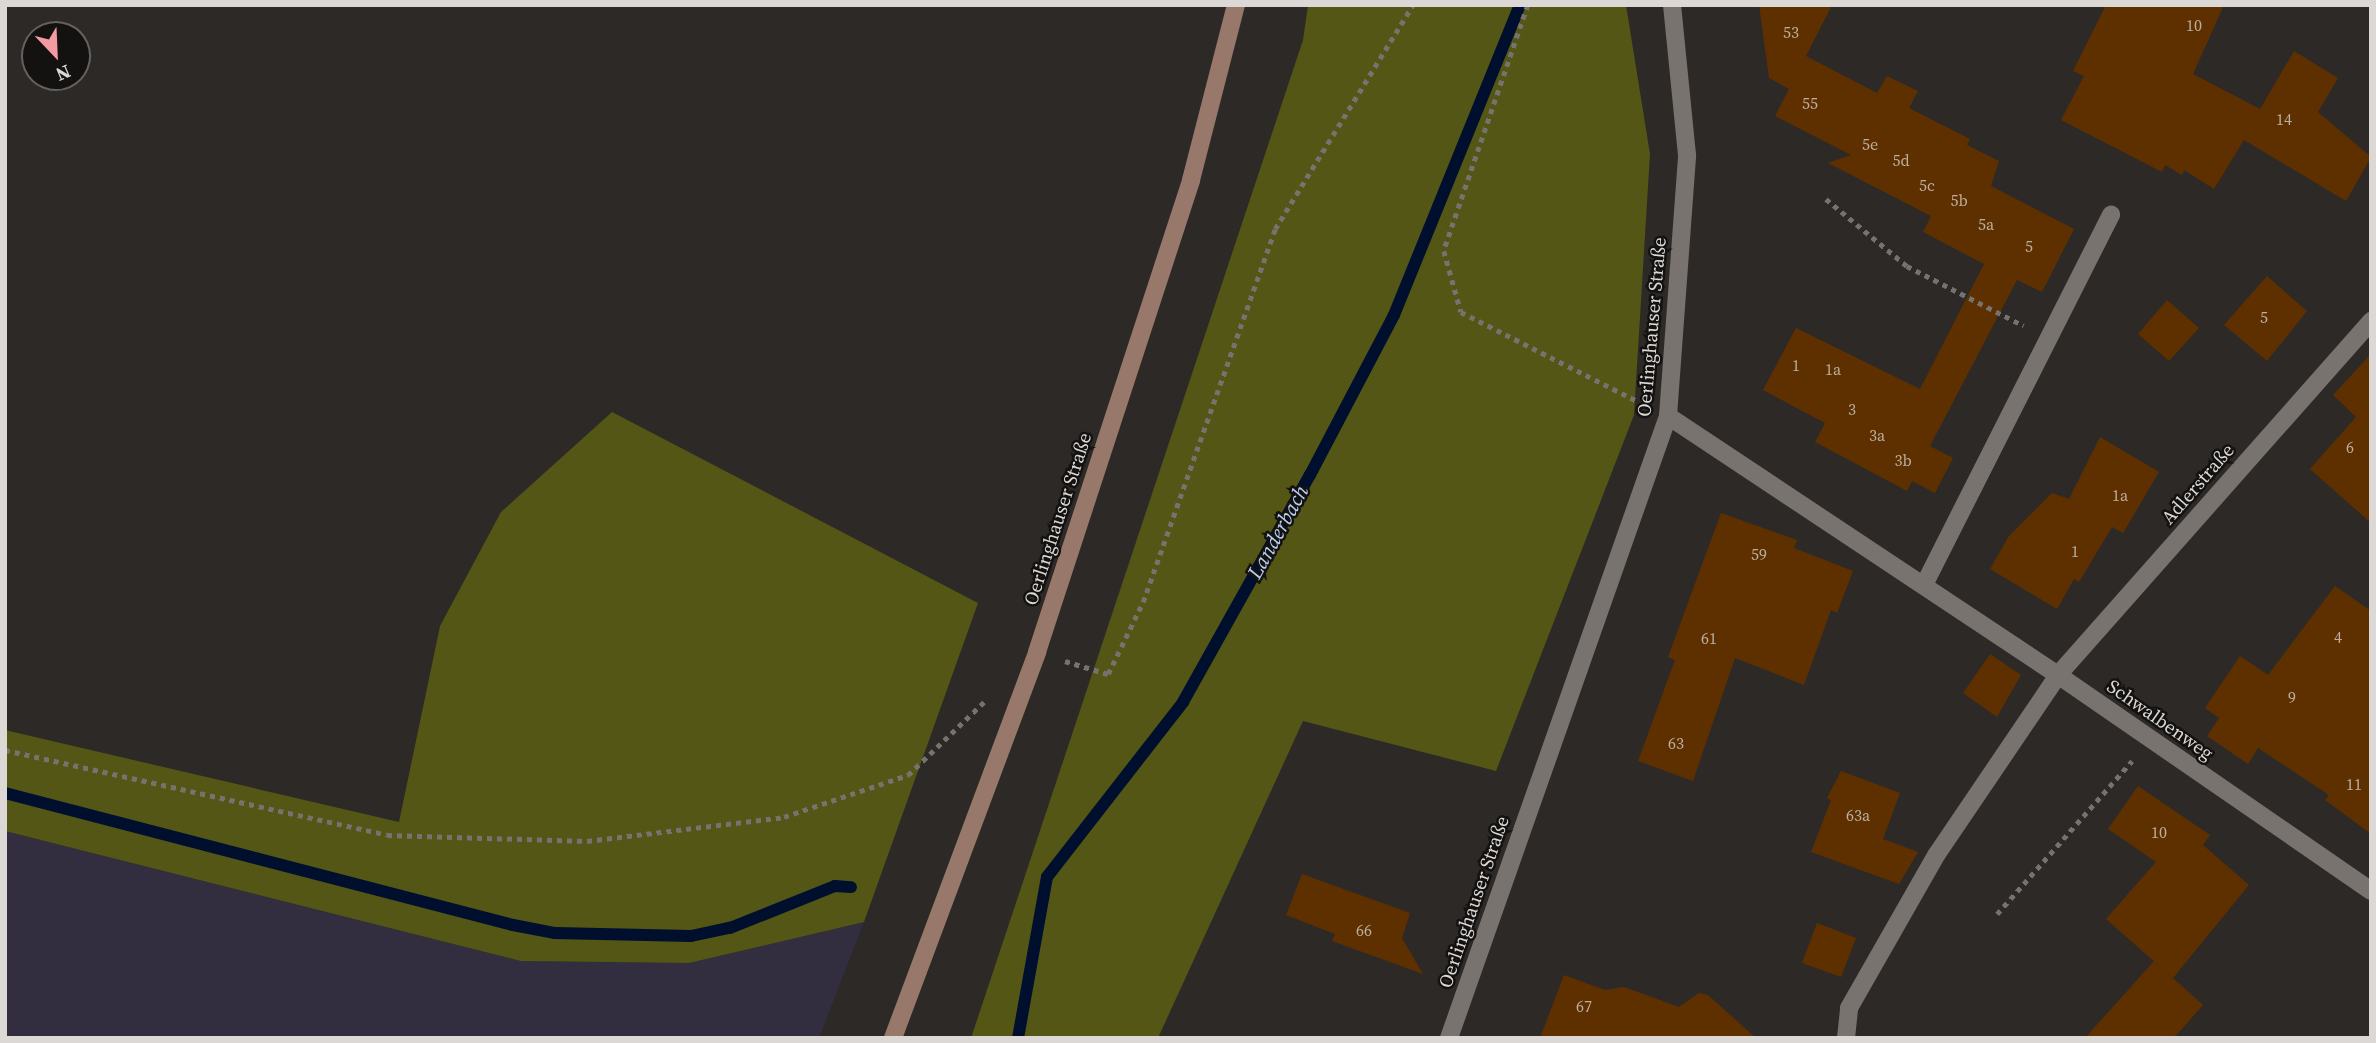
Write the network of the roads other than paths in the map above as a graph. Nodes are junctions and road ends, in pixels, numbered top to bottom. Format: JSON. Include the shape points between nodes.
{"nodes":[{"id":1,"x":1236,"y":5,"type":"edge"},
{"id":2,"x":1672,"y":5,"type":"edge"},
{"id":3,"x":2110,"y":214,"type":"dead end"},
{"id":4,"x":2371,"y":321,"type":"edge"},
{"id":5,"x":1668,"y":416,"type":"junction"},
{"id":6,"x":1924,"y":584,"type":"junction"},
{"id":7,"x":2058,"y":675,"type":"junction"},
{"id":8,"x":2371,"y":891,"type":"edge"},
{"id":9,"x":893,"y":1038,"type":"edge"},
{"id":10,"x":1449,"y":1038,"type":"edge"},
{"id":11,"x":1846,"y":1038,"type":"edge"}],
"edges":[{"from":1,"to":9,"type":"main road","name":"Oerlinghauser Straße","via":[[1191,180],[1037,652]]},
{"from":2,"to":5,"type":"street","name":"Oerlinghauser Straße","via":[[1687,155]]},
{"from":3,"to":6,"type":"street"},
{"from":4,"to":7,"type":"street","name":"Adlerstraße"},
{"from":5,"to":6,"type":"street","name":"Schwalbenweg"},
{"from":5,"to":10,"type":"street","name":"Oerlinghauser Straße"},
{"from":6,"to":7,"type":"street","name":"Schwalbenweg"},
{"from":7,"to":8,"type":"street","name":"Schwalbenweg"},
{"from":7,"to":11,"type":"street","name":"Adlerstraße","via":[[1937,854],[1849,1008]]}]}
